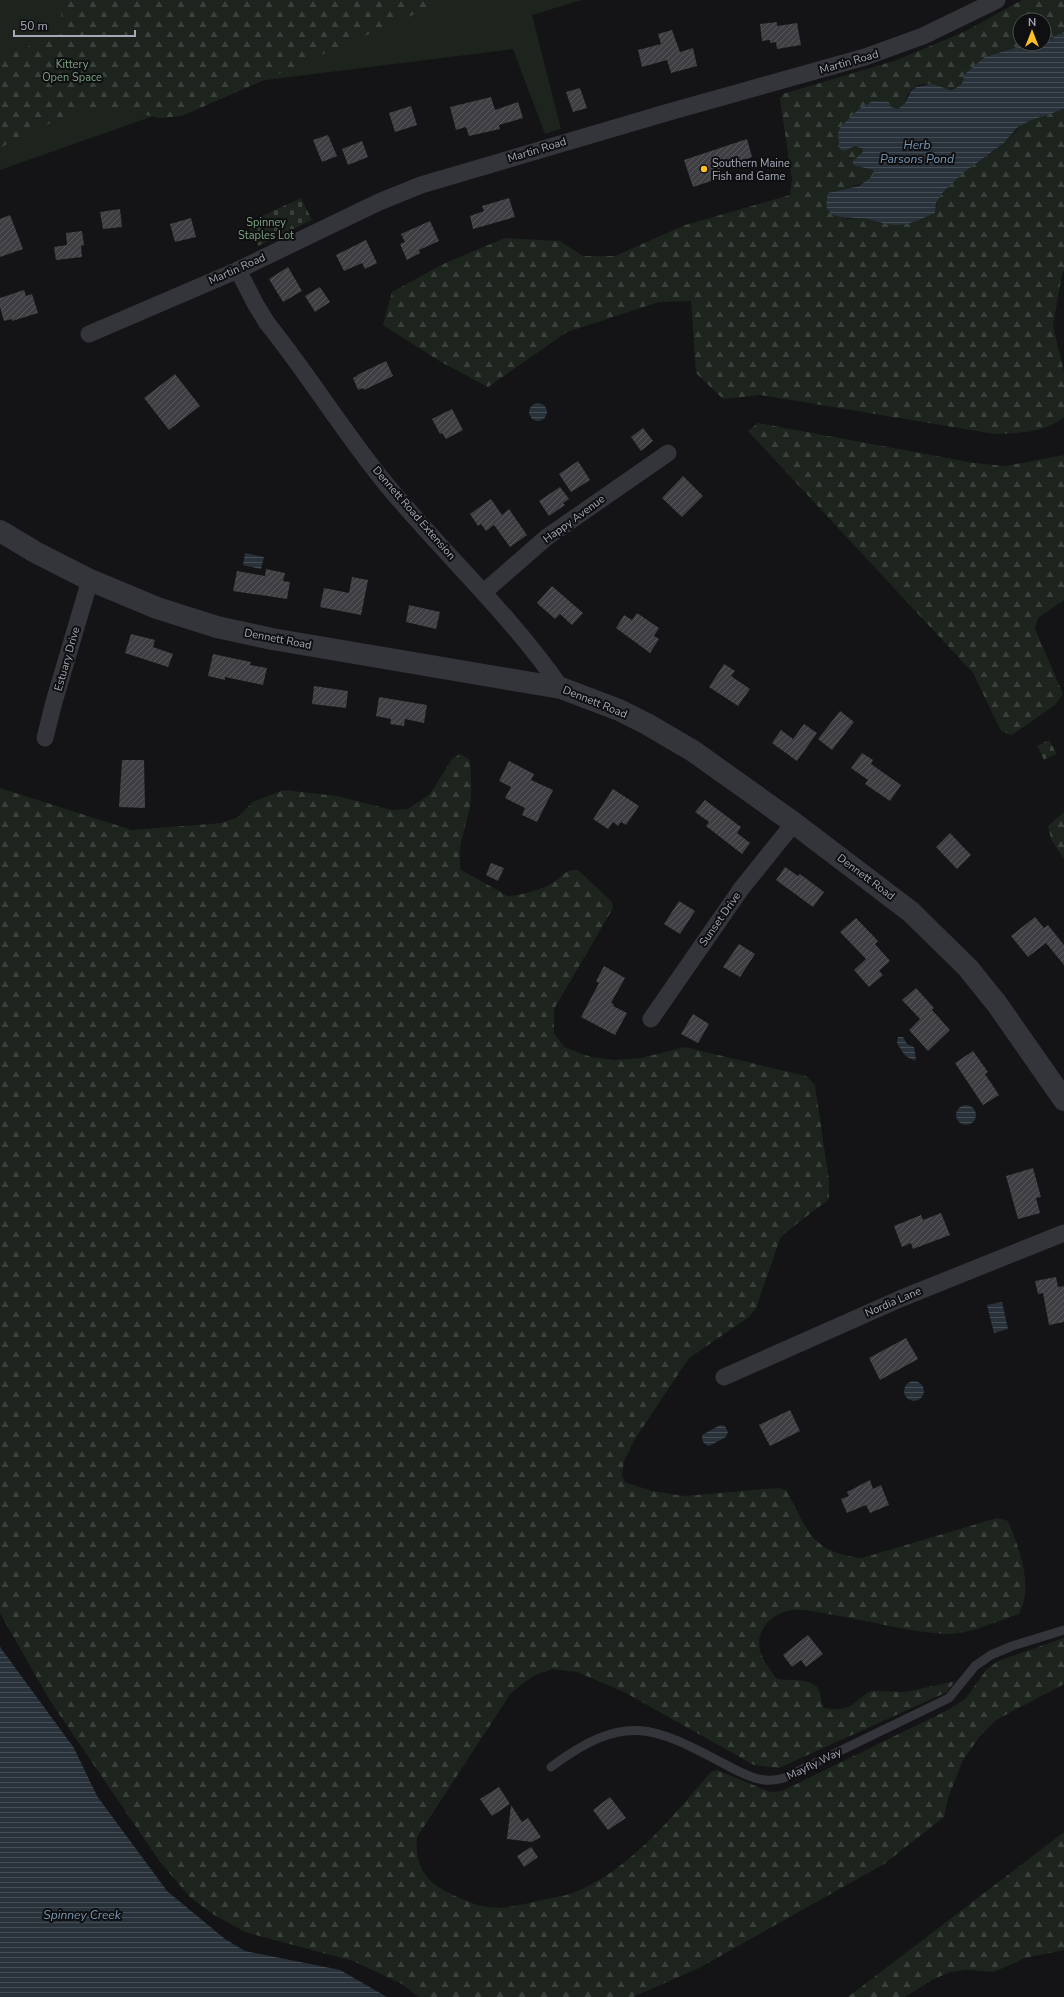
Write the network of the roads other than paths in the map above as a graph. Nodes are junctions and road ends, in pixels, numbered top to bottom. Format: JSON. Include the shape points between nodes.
{"nodes":[{"id":1,"x":997,"y":0,"type":"edge"},
{"id":2,"x":238,"y":270,"type":"junction"},
{"id":3,"x":89,"y":334,"type":"dead end"},
{"id":4,"x":668,"y":453,"type":"dead end"},
{"id":5,"x":0,"y":531,"type":"edge"},
{"id":6,"x":90,"y":580,"type":"junction"},
{"id":7,"x":484,"y":592,"type":"junction"},
{"id":8,"x":561,"y":688,"type":"junction"},
{"id":9,"x":45,"y":738,"type":"dead end"},
{"id":10,"x":794,"y":823,"type":"junction"},
{"id":11,"x":651,"y":1019,"type":"dead end"},
{"id":12,"x":1061,"y":1090,"type":"edge"},
{"id":13,"x":1064,"y":1232,"type":"edge"},
{"id":14,"x":724,"y":1377,"type":"dead end"},
{"id":15,"x":1064,"y":1630,"type":"edge"},
{"id":16,"x":551,"y":1767,"type":"dead end"}],
"edges":[{"from":1,"to":2,"type":"street","name":"Martin Road","via":[[923,36],[877,54],[669,112],[421,186],[379,202]]},
{"from":2,"to":3,"type":"street","name":"Martin Road"},
{"from":2,"to":7,"type":"street","name":"Dennett Road Extension","via":[[267,323],[386,483]]},
{"from":4,"to":7,"type":"street","name":"Happy Avenue","via":[[547,538]]},
{"from":5,"to":6,"type":"street","name":"Dennett Road"},
{"from":6,"to":8,"type":"street","name":"Dennett Road","via":[[157,608],[217,627],[266,638]]},
{"from":6,"to":9,"type":"street","name":"Estuary Drive"},
{"from":7,"to":8,"type":"street","name":"Dennett Road Extension","via":[[540,658]]},
{"from":8,"to":10,"type":"street","name":"Dennett Road","via":[[647,724],[693,752]]},
{"from":10,"to":11,"type":"street","name":"Sunset Drive","via":[[741,889]]},
{"from":10,"to":12,"type":"street","name":"Dennett Road","via":[[883,889],[945,944],[968,968]]},
{"from":13,"to":14,"type":"street","name":"Nordia Lane","via":[[902,1298]]},
{"from":15,"to":16,"type":"lane","name":"Mayfly Way","via":[[991,1655],[975,1666],[949,1698],[775,1781],[754,1778],[682,1742],[646,1730],[606,1734],[577,1748]]}]}
